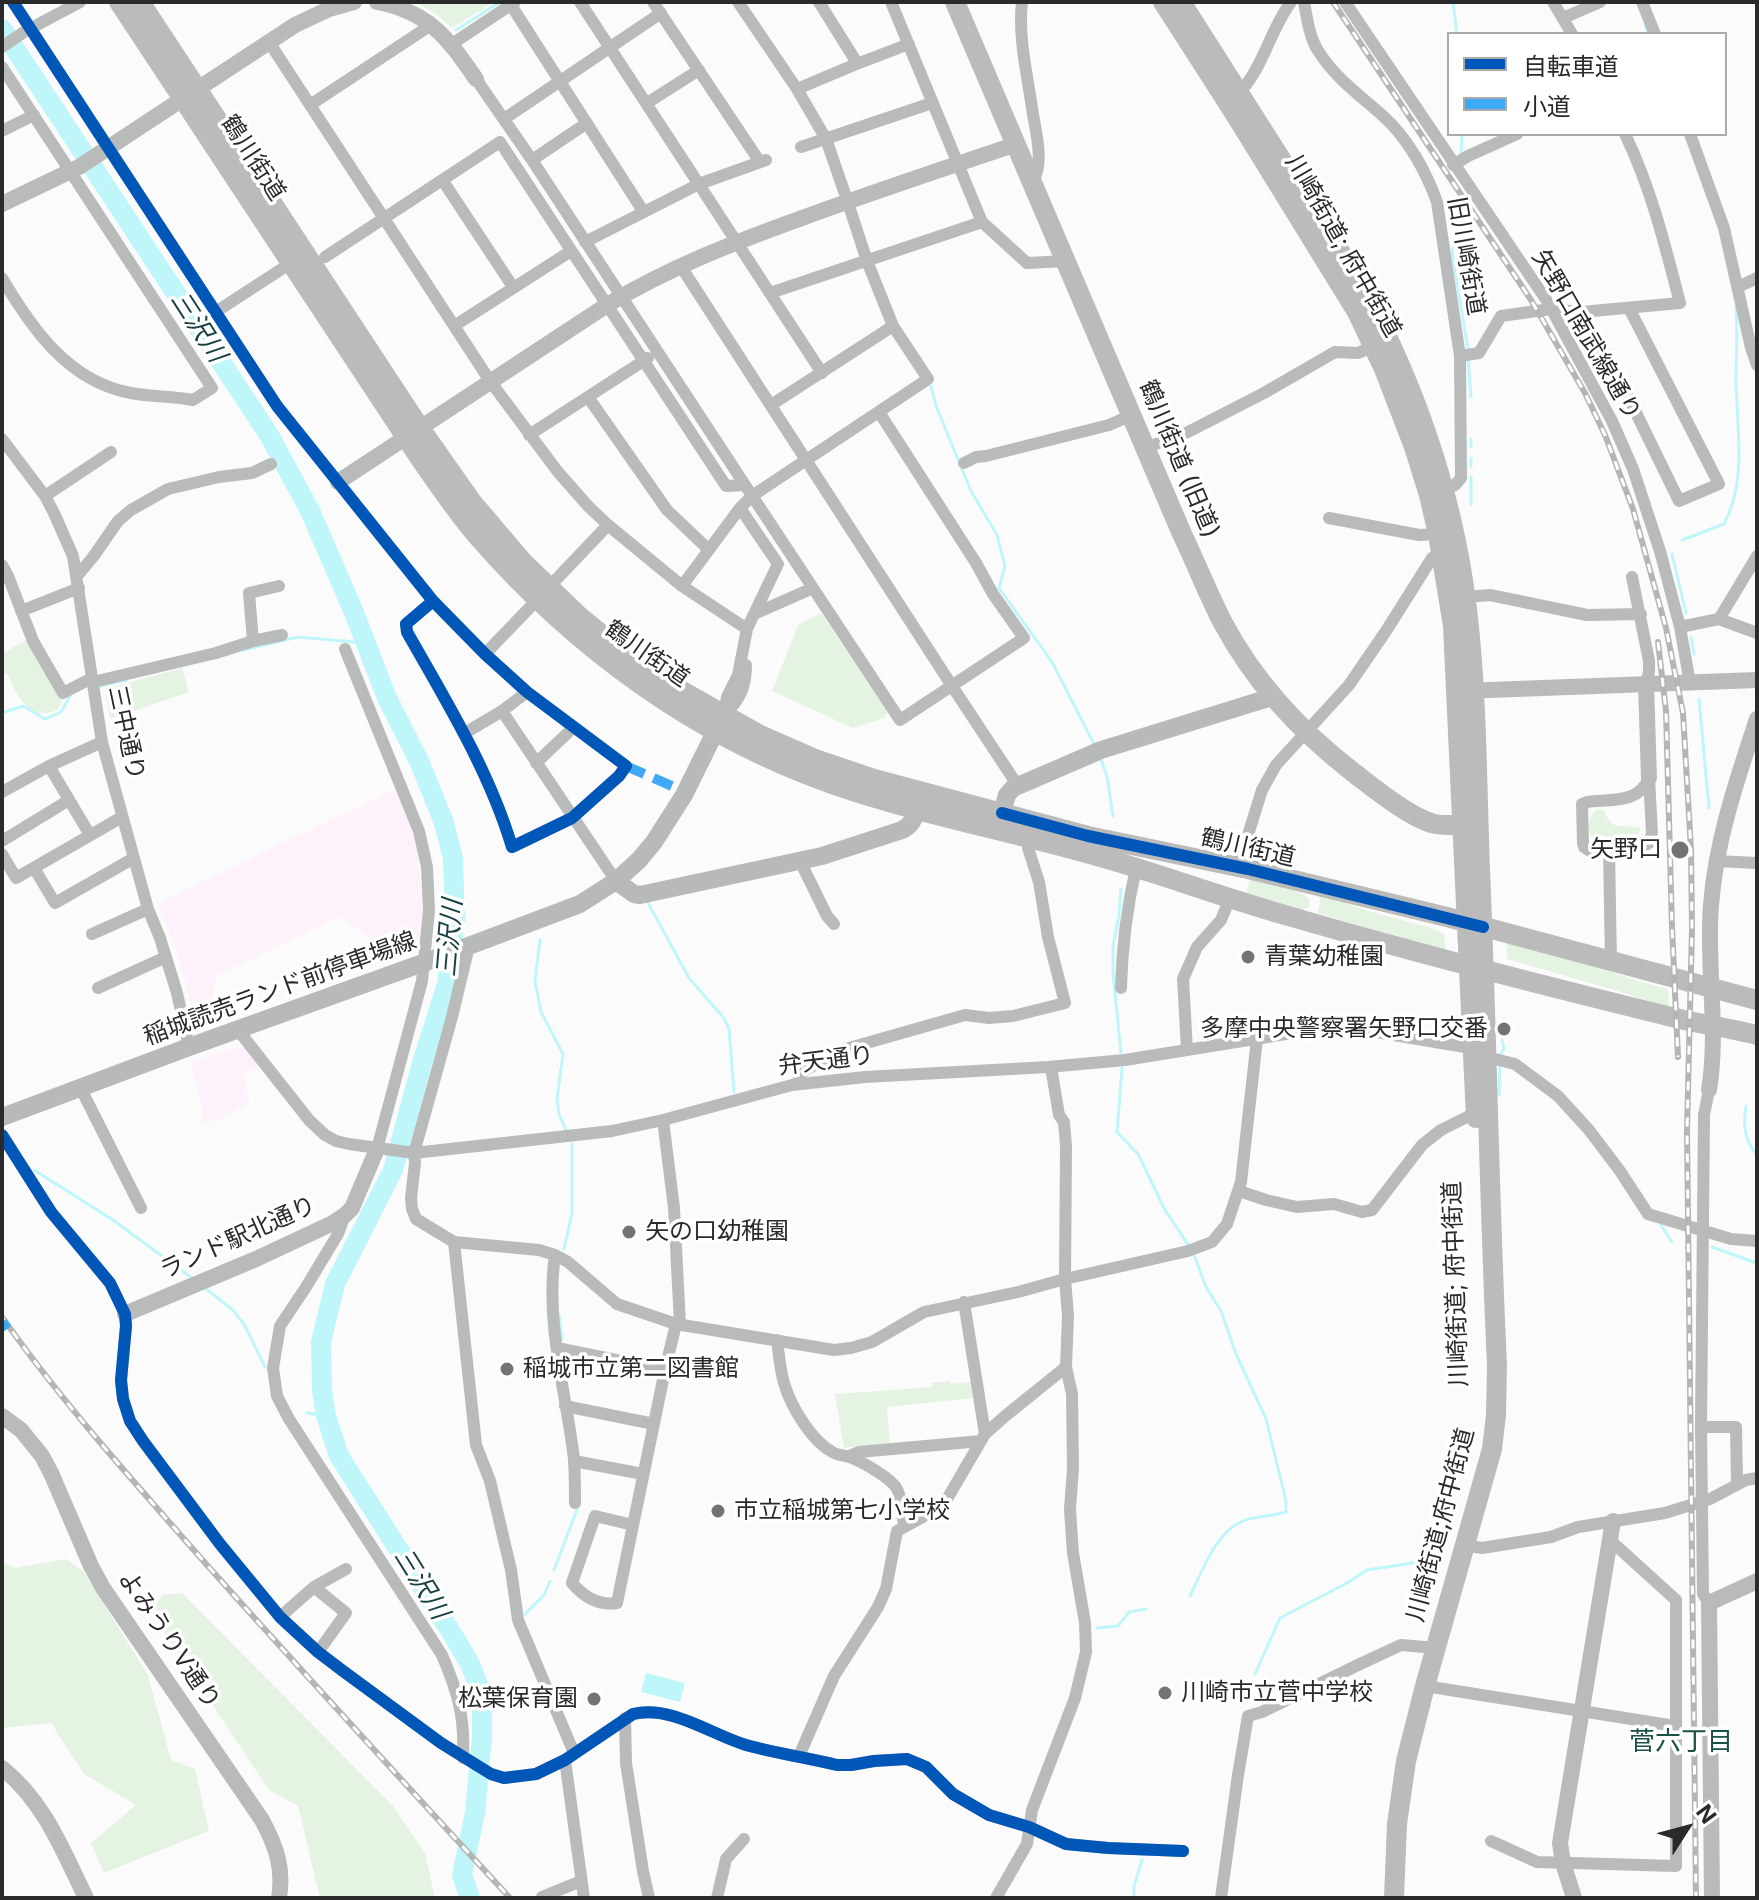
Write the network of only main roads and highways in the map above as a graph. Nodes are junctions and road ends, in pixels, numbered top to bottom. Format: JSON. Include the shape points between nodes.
{"nodes":[{"id":1,"x":119,"y":2,"type":"edge"},
{"id":2,"x":140,"y":2,"type":"edge"},
{"id":3,"x":955,"y":2,"type":"edge"},
{"id":4,"x":1163,"y":2,"type":"edge"},
{"id":5,"x":1181,"y":2,"type":"edge"},
{"id":6,"x":190,"y":94,"type":"junction"},
{"id":7,"x":1233,"y":98,"type":"junction"},
{"id":8,"x":413,"y":433,"type":"junction"},
{"id":9,"x":1437,"y":492,"type":"junction"},
{"id":10,"x":1466,"y":690,"type":"junction"},
{"id":11,"x":1272,"y":697,"type":"junction"},
{"id":12,"x":720,"y":724,"type":"junction"},
{"id":13,"x":917,"y":808,"type":"junction"},
{"id":14,"x":1000,"y":822,"type":"junction"},
{"id":15,"x":1471,"y":824,"type":"junction"},
{"id":16,"x":1200,"y":859,"type":"junction"},
{"id":17,"x":1246,"y":869,"type":"junction"},
{"id":18,"x":616,"y":881,"type":"junction"},
{"id":19,"x":1230,"y":898,"type":"junction"},
{"id":20,"x":1292,"y":917,"type":"junction"},
{"id":21,"x":1475,"y":924,"type":"junction"},
{"id":22,"x":1477,"y":967,"type":"junction"},
{"id":23,"x":1757,"y":1000,"type":"edge"},
{"id":24,"x":1757,"y":1035,"type":"edge"},
{"id":25,"x":1491,"y":1057,"type":"junction"},
{"id":26,"x":2,"y":1117,"type":"edge"},
{"id":27,"x":1472,"y":1515,"type":"junction"},
{"id":28,"x":1394,"y":1898,"type":"edge"}],
"edges":[{"from":1,"to":6,"type":"main road","name":"鶴川街道"},
{"from":2,"to":6,"type":"main road","name":"鶴川街道"},
{"from":3,"to":11,"type":"main road","name":"鶴川街道 (旧道)","via":[[1222,622]]},
{"from":4,"to":7,"type":"main road","name":"川崎街道; 府中街道"},
{"from":5,"to":7,"type":"main road"},
{"from":6,"to":8,"type":"main road","name":"鶴川街道"},
{"from":6,"to":8,"type":"main road","name":"鶴川街道","via":[[291,263]]},
{"from":7,"to":9,"type":"main road","name":"川崎街道; 府中街道","via":[[1374,346]]},
{"from":7,"to":9,"type":"main road","via":[[1360,283],[1382,324],[1416,405]]},
{"from":8,"to":12,"type":"main road","name":"鶴川街道","via":[[478,537],[543,594]]},
{"from":9,"to":10,"type":"main road","name":"川崎街道; 府中街道","via":[[1438,534]]},
{"from":9,"to":10,"type":"main road","via":[[1456,539],[1466,597]]},
{"from":10,"to":15,"type":"main road","name":"川崎街道; 府中街道"},
{"from":11,"to":14,"type":"main road","via":[[1112,746],[1013,788]]},
{"from":11,"to":15,"type":"main road","name":"鶴川街道 (旧道)","via":[[1330,755],[1387,799],[1429,822]]},
{"from":12,"to":13,"type":"main road","name":"鶴川街道","via":[[742,746],[806,775]]},
{"from":12,"to":14,"type":"main road","name":"鶴川街道"},
{"from":12,"to":18,"type":"main road","name":"稲城読売ランド前停車場線","via":[[662,831]]},
{"from":13,"to":14,"type":"main road","name":"鶴川街道"},
{"from":13,"to":18,"type":"main road","via":[[910,826],[902,830],[800,861],[640,895]]},
{"from":14,"to":16,"type":"main road","name":"鶴川街道"},
{"from":14,"to":19,"type":"main road","name":"鶴川街道","via":[[1028,838]]},
{"from":15,"to":21,"type":"main road","name":"川崎街道; 府中街道"},
{"from":16,"to":17,"type":"main road","name":"鶴川街道"},
{"from":16,"to":19,"type":"main road","via":[[1189,864],[1186,876]]},
{"from":17,"to":20,"type":"main road","via":[[1314,896],[1312,910]]},
{"from":17,"to":21,"type":"main road","name":"鶴川街道"},
{"from":18,"to":26,"type":"main road","name":"稲城読売ランド前停車場線","via":[[567,910]]},
{"from":19,"to":20,"type":"main road","name":"鶴川街道"},
{"from":20,"to":22,"type":"main road","name":"鶴川街道"},
{"from":21,"to":22,"type":"main road","name":"川崎街道; 府中街道"},
{"from":21,"to":23,"type":"main road","name":"鶴川街道"},
{"from":22,"to":24,"type":"main road","name":"鶴川街道"},
{"from":22,"to":25,"type":"main road","name":"川崎街道;府中街道"},
{"from":25,"to":27,"type":"main road","name":"川崎街道; 府中街道","via":[[1475,1113],[1486,1387]]},
{"from":25,"to":27,"type":"main road","name":"川崎街道;府中街道","via":[[1497,1392],[1492,1449]]},
{"from":27,"to":28,"type":"main road","name":"川崎街道;府中街道","via":[[1401,1790]]}]}
